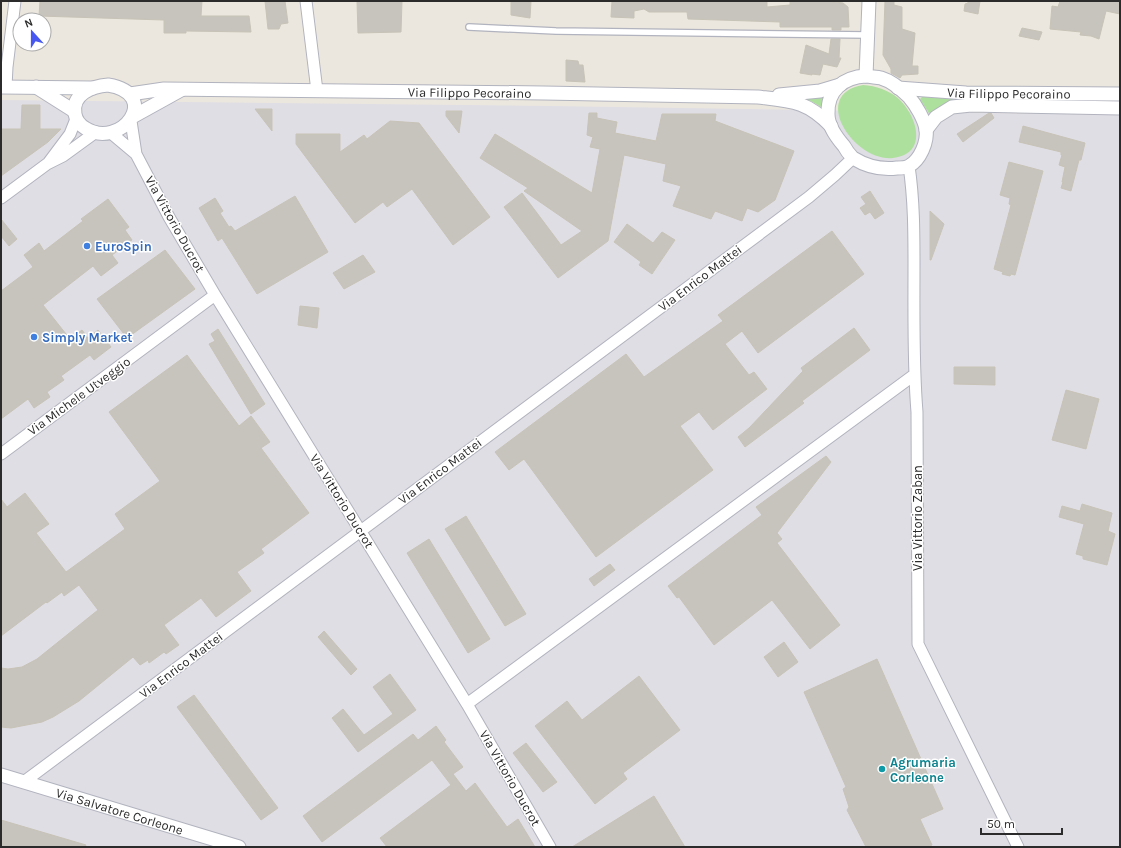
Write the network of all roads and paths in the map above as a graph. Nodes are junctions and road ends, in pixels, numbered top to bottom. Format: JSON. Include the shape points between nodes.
{"nodes":[{"id":1,"x":15,"y":1,"type":"edge"},
{"id":2,"x":306,"y":1,"type":"edge"},
{"id":3,"x":869,"y":1,"type":"edge"},
{"id":4,"x":469,"y":28,"type":"dead end"},
{"id":5,"x":868,"y":35,"type":"junction"},
{"id":6,"x":866,"y":76,"type":"junction"},
{"id":7,"x":842,"y":84,"type":"junction"},
{"id":8,"x":3,"y":87,"type":"edge"},
{"id":9,"x":36,"y":87,"type":"junction"},
{"id":10,"x":92,"y":88,"type":"junction"},
{"id":11,"x":898,"y":88,"type":"junction"},
{"id":12,"x":181,"y":90,"type":"junction"},
{"id":13,"x":317,"y":91,"type":"junction"},
{"id":14,"x":130,"y":94,"type":"junction"},
{"id":15,"x":1120,"y":94,"type":"edge"},
{"id":16,"x":758,"y":97,"type":"junction"},
{"id":17,"x":1120,"y":108,"type":"edge"},
{"id":18,"x":75,"y":115,"type":"junction"},
{"id":19,"x":132,"y":118,"type":"junction"},
{"id":20,"x":831,"y":126,"type":"junction"},
{"id":21,"x":926,"y":130,"type":"junction"},
{"id":22,"x":96,"y":132,"type":"junction"},
{"id":23,"x":111,"y":133,"type":"junction"},
{"id":24,"x":136,"y":154,"type":"junction"},
{"id":25,"x":853,"y":158,"type":"junction"},
{"id":26,"x":47,"y":164,"type":"junction"},
{"id":27,"x":909,"y":166,"type":"junction"},
{"id":28,"x":1,"y":198,"type":"edge"},
{"id":29,"x":215,"y":295,"type":"junction"},
{"id":30,"x":914,"y":375,"type":"junction"},
{"id":31,"x":1,"y":454,"type":"edge"},
{"id":32,"x":360,"y":531,"type":"junction"},
{"id":33,"x":467,"y":704,"type":"junction"},
{"id":34,"x":1,"y":775,"type":"edge"},
{"id":35,"x":24,"y":781,"type":"junction"},
{"id":36,"x":239,"y":847,"type":"edge"},
{"id":37,"x":550,"y":847,"type":"edge"},
{"id":38,"x":1018,"y":847,"type":"edge"}],
"edges":[{"from":1,"to":8,"type":"street"},
{"from":2,"to":13,"type":"street"},
{"from":3,"to":5,"type":"street"},
{"from":4,"to":5,"type":"lane"},
{"from":5,"to":6,"type":"street"},
{"from":6,"to":7,"type":"street","via":[[855,77]]},
{"from":6,"to":11,"type":"street","via":[[882,79]]},
{"from":7,"to":16,"type":"street","name":"Via Filippo Pecoraino","via":[[820,91]]},
{"from":7,"to":20,"type":"street","via":[[833,92],[830,100],[828,113]]},
{"from":8,"to":9,"type":"street"},
{"from":9,"to":10,"type":"street"},
{"from":9,"to":18,"type":"street"},
{"from":10,"to":14,"type":"street","via":[[108,85]]},
{"from":10,"to":18,"type":"street","via":[[78,98]]},
{"from":11,"to":15,"type":"street","name":"Via Filippo Pecoraino","via":[[966,93]]},
{"from":11,"to":21,"type":"street","via":[[909,97],[917,109]]},
{"from":12,"to":13,"type":"street","name":"Via Filippo Pecoraino"},
{"from":12,"to":14,"type":"street","name":"Via Filippo Pecoraino","via":[[164,89]]},
{"from":12,"to":19,"type":"street","name":"Via Filippo Pecoraino"},
{"from":13,"to":16,"type":"street","name":"Via Filippo Pecoraino"},
{"from":14,"to":19,"type":"street","via":[[135,107]]},
{"from":16,"to":20,"type":"street","name":"Via Filippo Pecoraino","via":[[787,100],[809,107]]},
{"from":17,"to":21,"type":"street","name":"Via Filippo Pecoraino","via":[[971,105],[952,107],[936,117]]},
{"from":18,"to":22,"type":"street","via":[[85,128]]},
{"from":18,"to":26,"type":"street","via":[[70,134]]},
{"from":19,"to":23,"type":"street","name":"Via Filippo Pecoraino"},
{"from":19,"to":24,"type":"street"},
{"from":20,"to":25,"type":"street"},
{"from":21,"to":27,"type":"street","via":[[925,146]]},
{"from":22,"to":23,"type":"street"},
{"from":22,"to":26,"type":"street","via":[[64,156]]},
{"from":23,"to":24,"type":"street"},
{"from":24,"to":29,"type":"street","name":"Via Vittorio Ducrot","via":[[169,217]]},
{"from":25,"to":27,"type":"street","via":[[883,168]]},
{"from":25,"to":32,"type":"street","name":"Via Enrico Mattei","via":[[808,197]]},
{"from":26,"to":28,"type":"street"},
{"from":27,"to":30,"type":"street","name":"Via Vittorio Zaban","via":[[914,219]]},
{"from":29,"to":31,"type":"street","name":"Via Michele Utveggio"},
{"from":29,"to":32,"type":"street","name":"Via Vittorio Ducrot"},
{"from":30,"to":33,"type":"street"},
{"from":30,"to":38,"type":"street","name":"Via Vittorio Zaban","via":[[917,412],[918,644]]},
{"from":32,"to":33,"type":"street","name":"Via Vittorio Ducrot"},
{"from":32,"to":35,"type":"street","name":"Via Enrico Mattei"},
{"from":33,"to":37,"type":"street","name":"Via Vittorio Ducrot"},
{"from":34,"to":35,"type":"street","name":"Via Salvatore Corleone"},
{"from":35,"to":36,"type":"street","name":"Via Salvatore Corleone"}]}
